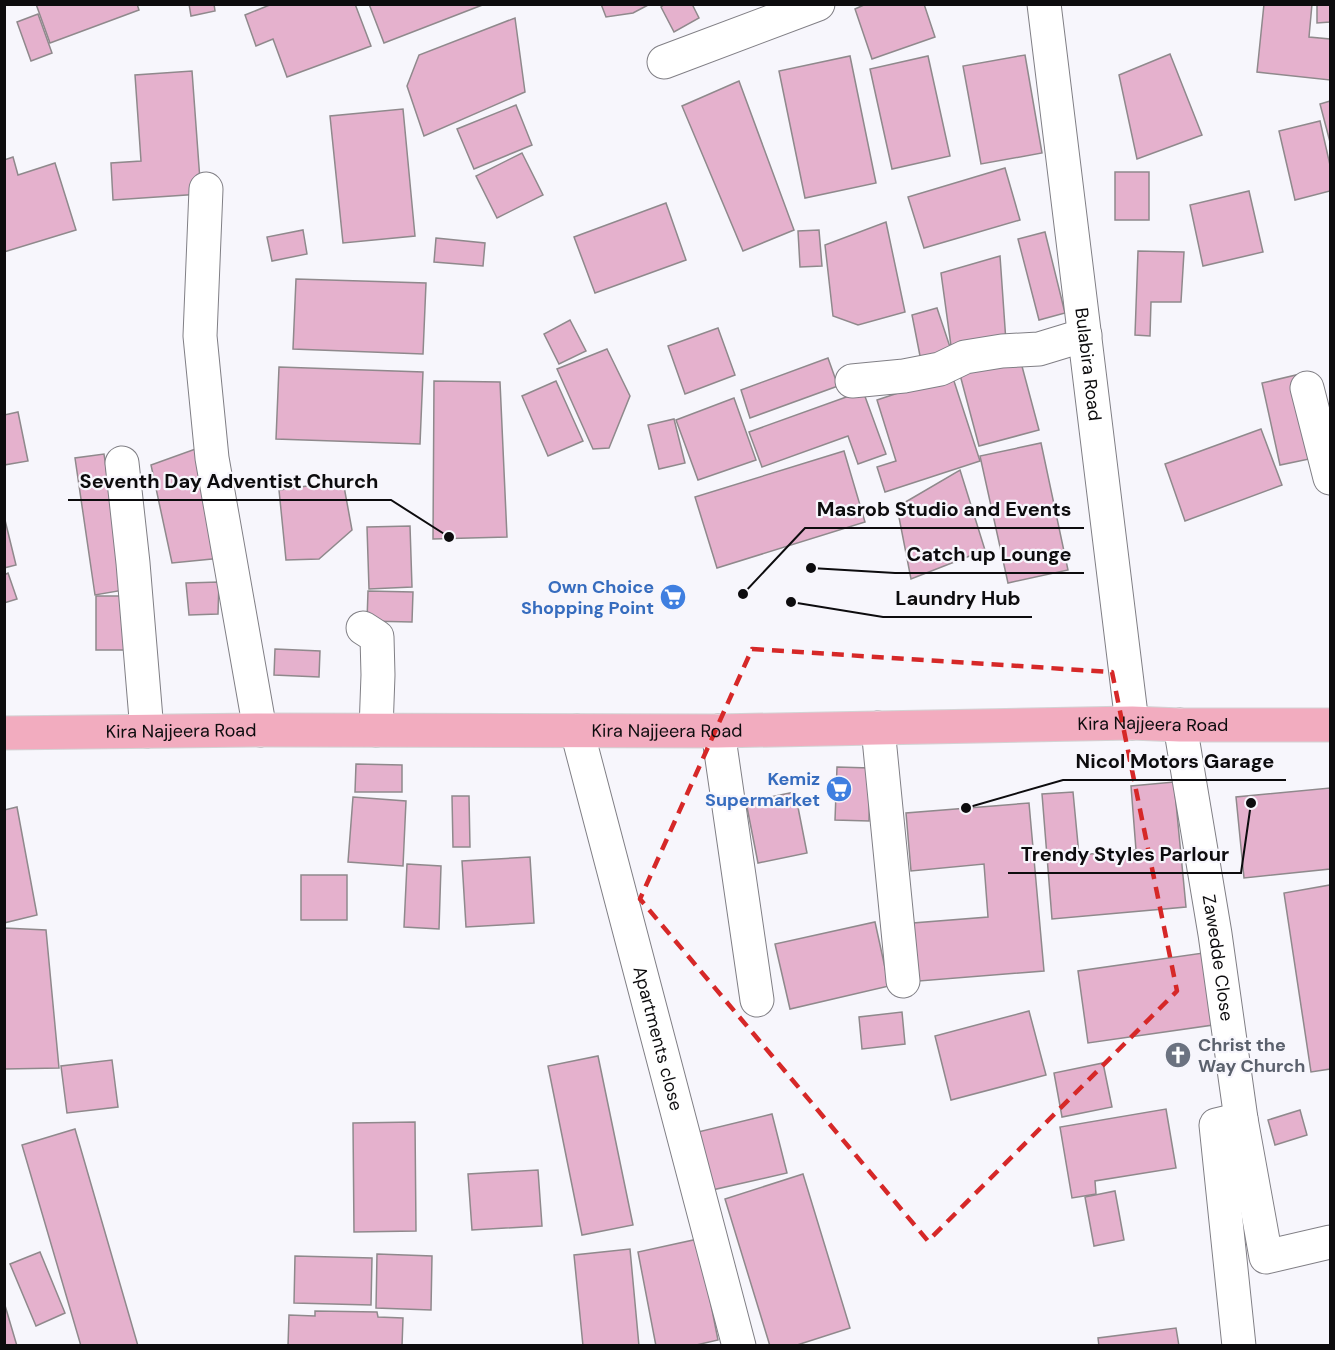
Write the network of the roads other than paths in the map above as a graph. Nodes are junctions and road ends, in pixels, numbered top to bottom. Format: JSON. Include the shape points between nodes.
{"nodes":[{"id":1,"x":818,"y":4,"type":"edge"},
{"id":2,"x":1044,"y":4,"type":"edge"},
{"id":3,"x":664,"y":62,"type":"dead end"},
{"id":4,"x":206,"y":189,"type":"dead end"},
{"id":5,"x":1085,"y":334,"type":"junction"},
{"id":6,"x":852,"y":381,"type":"dead end"},
{"id":7,"x":1307,"y":388,"type":"dead end"},
{"id":8,"x":122,"y":463,"type":"dead end"},
{"id":9,"x":1330,"y":478,"type":"edge"},
{"id":10,"x":363,"y":628,"type":"dead end"},
{"id":11,"x":1132,"y":723,"type":"junction"},
{"id":12,"x":1330,"y":725,"type":"edge"},
{"id":13,"x":1180,"y":726,"type":"junction"},
{"id":14,"x":878,"y":728,"type":"junction"},
{"id":15,"x":260,"y":730,"type":"junction"},
{"id":16,"x":375,"y":730,"type":"junction"},
{"id":17,"x":147,"y":731,"type":"junction"},
{"id":18,"x":718,"y":731,"type":"junction"},
{"id":19,"x":577,"y":732,"type":"junction"},
{"id":20,"x":4,"y":733,"type":"edge"},
{"id":21,"x":903,"y":981,"type":"dead end"},
{"id":22,"x":757,"y":1000,"type":"dead end"},
{"id":23,"x":1241,"y":1119,"type":"junction"},
{"id":24,"x":1330,"y":1242,"type":"edge"},
{"id":25,"x":739,"y":1346,"type":"edge"},
{"id":26,"x":1239,"y":1346,"type":"edge"}],
"edges":[{"from":1,"to":3,"type":"street"},
{"from":2,"to":5,"type":"street","name":"Bulabira Road"},
{"from":4,"to":15,"type":"street","via":[[200,336],[212,458]]},
{"from":5,"to":6,"type":"street","via":[[1039,349],[965,357],[940,369]]},
{"from":5,"to":11,"type":"street","name":"Bulabira Road"},
{"from":7,"to":9,"type":"street"},
{"from":8,"to":17,"type":"street"},
{"from":10,"to":16,"type":"street","via":[[377,637]]},
{"from":11,"to":13,"type":"main road","name":"Kira Najjeera Road"},
{"from":11,"to":14,"type":"main road","name":"Kira Najjeera Road"},
{"from":12,"to":13,"type":"main road","name":"Kira Najjeera Road"},
{"from":13,"to":23,"type":"street","name":"Zawedde Close"},
{"from":14,"to":18,"type":"main road","name":"Kira Najjeera Road"},
{"from":14,"to":21,"type":"street"},
{"from":15,"to":16,"type":"main road","name":"Kira Najjeera Road"},
{"from":15,"to":17,"type":"main road","name":"Kira Najjeera Road"},
{"from":16,"to":19,"type":"main road","name":"Kira Najjeera Road"},
{"from":17,"to":20,"type":"main road","name":"Kira Najjeera Road"},
{"from":18,"to":19,"type":"main road","name":"Kira Najjeera Road"},
{"from":18,"to":22,"type":"street"},
{"from":19,"to":25,"type":"street","name":"Apartments close"},
{"from":23,"to":24,"type":"street","name":"Zawedde Close","via":[[1266,1257]]},
{"from":23,"to":26,"type":"street","via":[[1216,1125]]}]}
